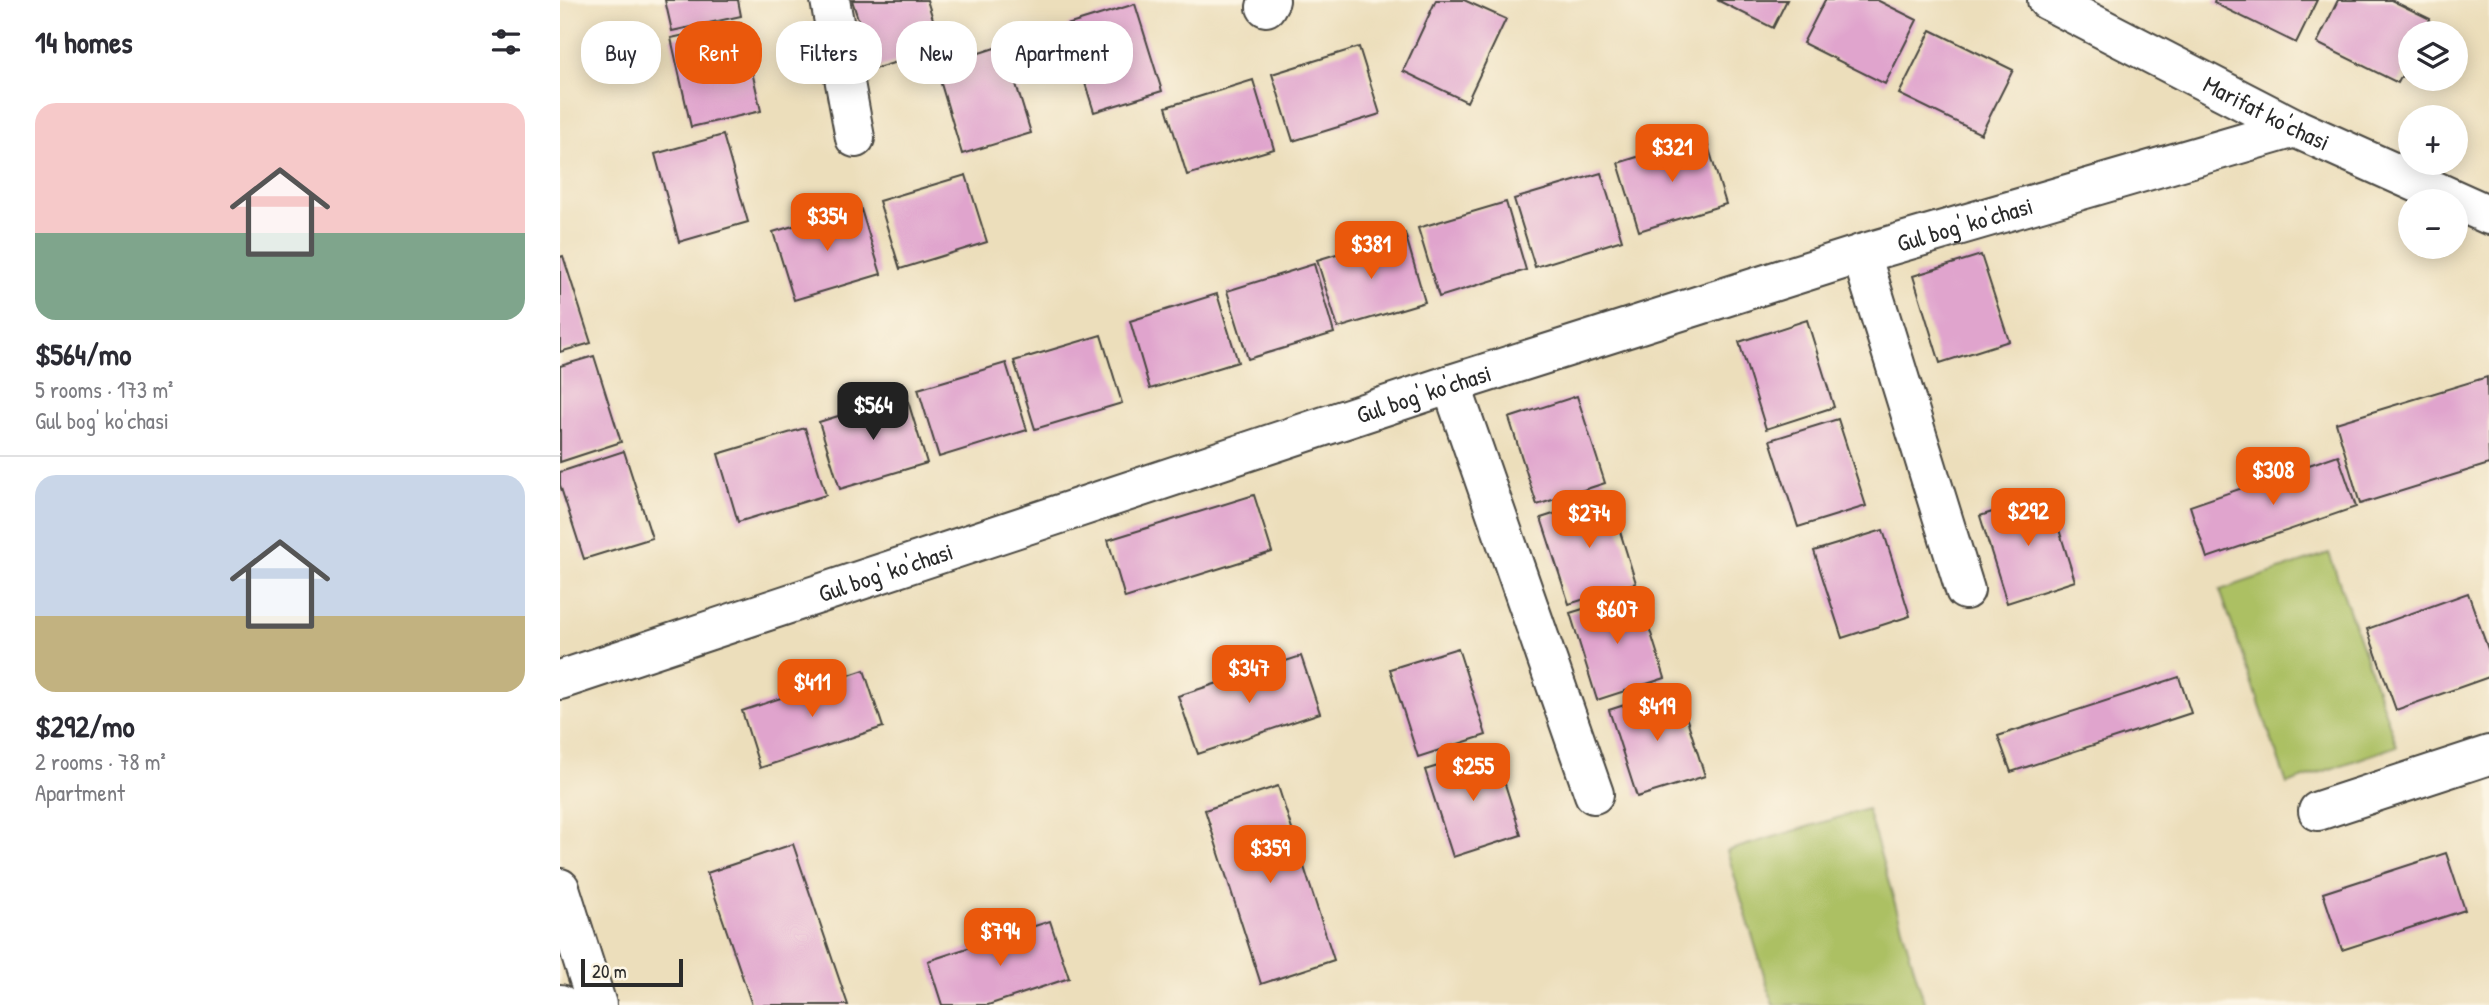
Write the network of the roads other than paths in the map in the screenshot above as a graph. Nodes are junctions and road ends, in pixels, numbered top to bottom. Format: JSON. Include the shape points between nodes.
{"nodes":[{"id":1,"x":830,"y":0,"type":"edge"},
{"id":2,"x":2047,"y":0,"type":"edge"},
{"id":3,"x":2295,"y":128,"type":"junction"},
{"id":4,"x":855,"y":138,"type":"dead end"},
{"id":5,"x":2489,"y":215,"type":"edge"},
{"id":6,"x":1861,"y":254,"type":"junction"},
{"id":7,"x":1451,"y":384,"type":"junction"},
{"id":8,"x":1965,"y":590,"type":"dead end"},
{"id":9,"x":560,"y":680,"type":"edge"},
{"id":10,"x":2489,"y":755,"type":"edge"},
{"id":11,"x":1594,"y":794,"type":"dead end"},
{"id":12,"x":2318,"y":810,"type":"dead end"},
{"id":13,"x":560,"y":888,"type":"edge"},
{"id":14,"x":597,"y":1005,"type":"edge"}],
"edges":[{"from":1,"to":4,"type":"street"},
{"from":2,"to":3,"type":"street","name":"Marifat ko'chasi"},
{"from":3,"to":5,"type":"street","name":"Marifat ko'chasi"},
{"from":3,"to":6,"type":"street","name":"Gul bog' ko'chasi"},
{"from":6,"to":7,"type":"street","name":"Gul bog' ko'chasi"},
{"from":6,"to":8,"type":"street"},
{"from":7,"to":9,"type":"street","name":"Gul bog' ko'chasi"},
{"from":7,"to":11,"type":"street"},
{"from":10,"to":12,"type":"street"},
{"from":13,"to":14,"type":"street"}]}
